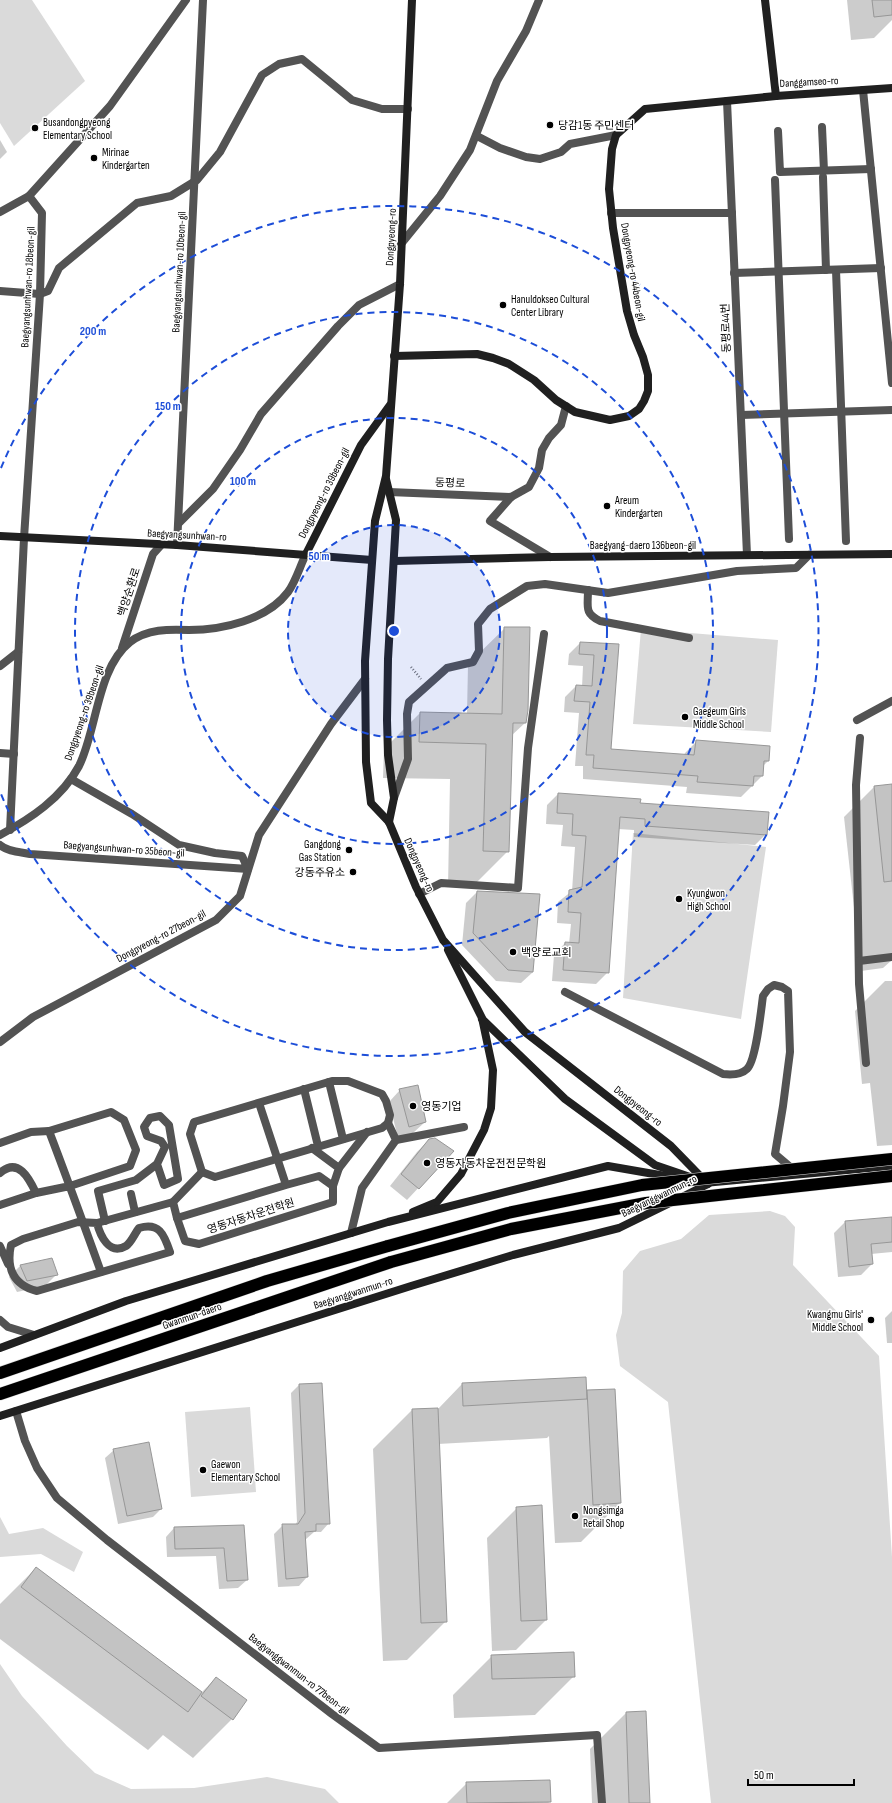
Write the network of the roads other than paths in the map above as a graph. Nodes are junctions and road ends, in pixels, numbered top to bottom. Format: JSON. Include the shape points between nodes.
{"nodes":[{"id":1,"x":186,"y":0,"type":"edge"},
{"id":2,"x":203,"y":0,"type":"edge"},
{"id":3,"x":412,"y":0,"type":"edge"},
{"id":4,"x":539,"y":0,"type":"edge"},
{"id":5,"x":765,"y":0,"type":"edge"},
{"id":6,"x":892,"y":88,"type":"edge"},
{"id":7,"x":863,"y":90,"type":"junction"},
{"id":8,"x":776,"y":96,"type":"junction"},
{"id":9,"x":727,"y":101,"type":"junction"},
{"id":10,"x":408,"y":109,"type":"junction"},
{"id":11,"x":822,"y":127,"type":"dead end"},
{"id":12,"x":778,"y":131,"type":"dead end"},
{"id":13,"x":616,"y":134,"type":"junction"},
{"id":14,"x":477,"y":136,"type":"junction"},
{"id":15,"x":871,"y":169,"type":"junction"},
{"id":16,"x":824,"y":174,"type":"junction"},
{"id":17,"x":775,"y":180,"type":"dead end"},
{"id":18,"x":194,"y":182,"type":"junction"},
{"id":19,"x":29,"y":196,"type":"junction"},
{"id":20,"x":0,"y":212,"type":"edge"},
{"id":21,"x":611,"y":213,"type":"junction"},
{"id":22,"x":732,"y":213,"type":"junction"},
{"id":23,"x":401,"y":244,"type":"junction"},
{"id":24,"x":881,"y":268,"type":"junction"},
{"id":25,"x":826,"y":270,"type":"junction"},
{"id":26,"x":836,"y":270,"type":"junction"},
{"id":27,"x":779,"y":272,"type":"junction"},
{"id":28,"x":734,"y":273,"type":"junction"},
{"id":29,"x":400,"y":284,"type":"junction"},
{"id":30,"x":0,"y":290,"type":"edge"},
{"id":31,"x":40,"y":294,"type":"junction"},
{"id":32,"x":394,"y":356,"type":"junction"},
{"id":33,"x":891,"y":372,"type":"edge"},
{"id":34,"x":892,"y":383,"type":"edge"},
{"id":35,"x":391,"y":404,"type":"junction"},
{"id":36,"x":566,"y":406,"type":"junction"},
{"id":37,"x":892,"y":410,"type":"edge"},
{"id":38,"x":841,"y":412,"type":"junction"},
{"id":39,"x":784,"y":414,"type":"junction"},
{"id":40,"x":741,"y":415,"type":"junction"},
{"id":41,"x":386,"y":476,"type":"junction"},
{"id":42,"x":389,"y":492,"type":"junction"},
{"id":43,"x":511,"y":497,"type":"junction"},
{"id":44,"x":179,"y":523,"type":"junction"},
{"id":45,"x":0,"y":536,"type":"edge"},
{"id":46,"x":24,"y":538,"type":"junction"},
{"id":47,"x":789,"y":539,"type":"dead end"},
{"id":48,"x":846,"y":541,"type":"dead end"},
{"id":49,"x":162,"y":544,"type":"junction"},
{"id":50,"x":177,"y":545,"type":"junction"},
{"id":51,"x":306,"y":554,"type":"junction"},
{"id":52,"x":892,"y":554,"type":"edge"},
{"id":53,"x":747,"y":555,"type":"junction"},
{"id":54,"x":809,"y":555,"type":"junction"},
{"id":55,"x":550,"y":557,"type":"junction"},
{"id":56,"x":372,"y":560,"type":"junction"},
{"id":57,"x":394,"y":561,"type":"junction"},
{"id":58,"x":588,"y":590,"type":"junction"},
{"id":59,"x":544,"y":634,"type":"dead end"},
{"id":60,"x":690,"y":638,"type":"dead end"},
{"id":61,"x":122,"y":649,"type":"junction"},
{"id":62,"x":18,"y":652,"type":"junction"},
{"id":63,"x":0,"y":666,"type":"edge"},
{"id":64,"x":365,"y":679,"type":"junction"},
{"id":65,"x":892,"y":701,"type":"edge"},
{"id":66,"x":857,"y":720,"type":"dead end"},
{"id":67,"x":860,"y":738,"type":"dead end"},
{"id":68,"x":0,"y":753,"type":"edge"},
{"id":69,"x":14,"y":754,"type":"junction"},
{"id":70,"x":71,"y":779,"type":"junction"},
{"id":71,"x":394,"y":798,"type":"junction"},
{"id":72,"x":389,"y":822,"type":"junction"},
{"id":73,"x":10,"y":830,"type":"junction"},
{"id":74,"x":0,"y":835,"type":"edge"},
{"id":75,"x":0,"y":845,"type":"edge"},
{"id":76,"x":248,"y":868,"type":"junction"},
{"id":77,"x":419,"y":894,"type":"junction"},
{"id":78,"x":443,"y":940,"type":"junction"},
{"id":79,"x":892,"y":957,"type":"edge"},
{"id":80,"x":859,"y":961,"type":"junction"},
{"id":81,"x":565,"y":992,"type":"dead end"},
{"id":82,"x":482,"y":1018,"type":"junction"},
{"id":83,"x":0,"y":1042,"type":"edge"},
{"id":84,"x":866,"y":1063,"type":"dead end"},
{"id":85,"x":329,"y":1082,"type":"junction"},
{"id":86,"x":304,"y":1089,"type":"junction"},
{"id":87,"x":259,"y":1103,"type":"junction"},
{"id":88,"x":388,"y":1123,"type":"junction"},
{"id":89,"x":464,"y":1127,"type":"dead end"},
{"id":90,"x":49,"y":1131,"type":"junction"},
{"id":91,"x":367,"y":1132,"type":"junction"},
{"id":92,"x":343,"y":1139,"type":"junction"},
{"id":93,"x":396,"y":1140,"type":"junction"},
{"id":94,"x":0,"y":1142,"type":"edge"},
{"id":95,"x":315,"y":1147,"type":"junction"},
{"id":96,"x":277,"y":1159,"type":"junction"},
{"id":97,"x":892,"y":1159,"type":"edge"},
{"id":98,"x":157,"y":1164,"type":"junction"},
{"id":99,"x":892,"y":1166,"type":"edge"},
{"id":100,"x":339,"y":1168,"type":"junction"},
{"id":101,"x":202,"y":1172,"type":"junction"},
{"id":102,"x":0,"y":1173,"type":"edge"},
{"id":103,"x":800,"y":1175,"type":"junction"},
{"id":104,"x":892,"y":1176,"type":"edge"},
{"id":105,"x":708,"y":1184,"type":"junction"},
{"id":106,"x":286,"y":1185,"type":"junction"},
{"id":107,"x":70,"y":1186,"type":"junction"},
{"id":108,"x":333,"y":1186,"type":"junction"},
{"id":109,"x":36,"y":1193,"type":"junction"},
{"id":110,"x":131,"y":1194,"type":"dead end"},
{"id":111,"x":172,"y":1202,"type":"junction"},
{"id":112,"x":0,"y":1205,"type":"edge"},
{"id":113,"x":135,"y":1212,"type":"junction"},
{"id":114,"x":177,"y":1218,"type":"junction"},
{"id":115,"x":83,"y":1222,"type":"junction"},
{"id":116,"x":101,"y":1222,"type":"junction"},
{"id":117,"x":388,"y":1222,"type":"junction"},
{"id":118,"x":351,"y":1233,"type":"junction"},
{"id":119,"x":0,"y":1246,"type":"edge"},
{"id":120,"x":10,"y":1269,"type":"junction"},
{"id":121,"x":101,"y":1272,"type":"junction"},
{"id":122,"x":0,"y":1320,"type":"edge"},
{"id":123,"x":34,"y":1335,"type":"junction"},
{"id":124,"x":0,"y":1348,"type":"edge"},
{"id":125,"x":0,"y":1372,"type":"edge"},
{"id":126,"x":0,"y":1394,"type":"edge"},
{"id":127,"x":16,"y":1412,"type":"junction"},
{"id":128,"x":0,"y":1416,"type":"edge"},
{"id":129,"x":602,"y":1803,"type":"edge"}],
"edges":[{"from":1,"to":19,"type":"street","via":[[110,106]]},
{"from":2,"to":18,"type":"street","name":"Baegyangsunhwan-ro 10beon-gil"},
{"from":3,"to":10,"type":"main road","name":"Dongpyeong-ro"},
{"from":4,"to":14,"type":"street","via":[[526,31],[497,81]]},
{"from":5,"to":8,"type":"main road","name":"Danggamseo-ro"},
{"from":6,"to":7,"type":"main road","name":"Danggamseo-ro"},
{"from":7,"to":8,"type":"main road","name":"Danggamseo-ro"},
{"from":7,"to":15,"type":"street"},
{"from":8,"to":9,"type":"main road"},
{"from":9,"to":13,"type":"main road","via":[[646,109]]},
{"from":9,"to":22,"type":"street","name":"동평로44번"},
{"from":10,"to":18,"type":"street","via":[[382,109],[352,100],[302,59],[279,64],[262,75],[220,152]]},
{"from":10,"to":23,"type":"main road","name":"Dongpyeong-ro"},
{"from":11,"to":16,"type":"street"},
{"from":12,"to":16,"type":"street","via":[[780,172]]},
{"from":13,"to":14,"type":"street","via":[[570,144],[560,152],[540,159],[500,148]]},
{"from":13,"to":21,"type":"main road","name":"Dongpyeong-ro 44beon-gil","via":[[612,149],[609,189]]},
{"from":14,"to":23,"type":"street","via":[[440,196]]},
{"from":15,"to":16,"type":"street"},
{"from":15,"to":24,"type":"street"},
{"from":16,"to":25,"type":"street"},
{"from":17,"to":27,"type":"street"},
{"from":18,"to":31,"type":"street","via":[[171,196],[137,203],[59,268],[48,291]]},
{"from":18,"to":44,"type":"street","name":"Baegyangsunhwan-ro 10beon-gil"},
{"from":19,"to":20,"type":"street"},
{"from":19,"to":31,"type":"street","name":"Baegyangsunhwan-ro 18beon-gil","via":[[42,213]]},
{"from":21,"to":22,"type":"street"},
{"from":21,"to":36,"type":"main road","name":"Dongpyeong-ro 44beon-gil","via":[[627,311],[648,376],[648,391],[639,408],[629,416],[617,420],[575,412]]},
{"from":22,"to":28,"type":"street","name":"동평로44번"},
{"from":23,"to":29,"type":"main road","name":"Dongpyeong-ro"},
{"from":24,"to":26,"type":"street"},
{"from":24,"to":33,"type":"street"},
{"from":25,"to":26,"type":"street"},
{"from":25,"to":27,"type":"street"},
{"from":26,"to":38,"type":"street"},
{"from":27,"to":28,"type":"street"},
{"from":27,"to":39,"type":"street"},
{"from":28,"to":40,"type":"street","name":"동평로44번"},
{"from":29,"to":32,"type":"main road","name":"Dongpyeong-ro"},
{"from":29,"to":44,"type":"street","via":[[360,304],[338,326],[261,414],[213,489]]},
{"from":30,"to":31,"type":"street"},
{"from":31,"to":46,"type":"street","name":"Baegyangsunhwan-ro 18beon-gil"},
{"from":32,"to":35,"type":"main road","name":"Dongpyeong-ro"},
{"from":32,"to":36,"type":"main road","name":"Dongpyeong-ro 44beon-gil","via":[[477,354],[493,358],[534,380]]},
{"from":33,"to":34,"type":"street"},
{"from":35,"to":41,"type":"main road","name":"Dongpyeong-ro"},
{"from":35,"to":51,"type":"main road","name":"Dongpyeong-ro 39beon-gil","via":[[361,445]]},
{"from":36,"to":43,"type":"street","via":[[561,426],[542,450],[540,468],[529,487]]},
{"from":37,"to":38,"type":"street"},
{"from":38,"to":39,"type":"street"},
{"from":38,"to":48,"type":"street"},
{"from":39,"to":40,"type":"street"},
{"from":39,"to":47,"type":"street"},
{"from":40,"to":53,"type":"street","name":"동평로44번"},
{"from":41,"to":42,"type":"main road","name":"Dongpyeong-ro"},
{"from":41,"to":56,"type":"main road","name":"Dongpyeong-ro","via":[[375,521]]},
{"from":42,"to":43,"type":"street","name":"동평로"},
{"from":42,"to":57,"type":"main road","name":"Dongpyeong-ro","via":[[396,520]]},
{"from":43,"to":55,"type":"street","via":[[490,521]]},
{"from":44,"to":50,"type":"street","name":"Baegyangsunhwan-ro 10beon-gil"},
{"from":45,"to":46,"type":"main road","name":"Baegyangsunhwan-ro"},
{"from":46,"to":49,"type":"main road","name":"Baegyangsunhwan-ro"},
{"from":46,"to":62,"type":"street","name":"Baegyangsunhwan-ro 18beon-gil"},
{"from":49,"to":50,"type":"main road","name":"Baegyangsunhwan-ro"},
{"from":49,"to":61,"type":"street","name":"백양순환로","via":[[153,554]]},
{"from":50,"to":51,"type":"main road","name":"Baegyangsunhwan-ro"},
{"from":51,"to":56,"type":"main road","name":"Baegyangsunhwan-ro"},
{"from":51,"to":61,"type":"street","name":"Dongpyeong-ro 39beon-gil","via":[[288,593],[253,618],[195,630],[162,629],[132,640]]},
{"from":52,"to":54,"type":"main road","name":"Baegyang-daero 136beon-gil"},
{"from":53,"to":54,"type":"main road","name":"Baegyang-daero 136beon-gil"},
{"from":53,"to":55,"type":"main road","name":"Baegyang-daero 136beon-gil"},
{"from":54,"to":58,"type":"street","via":[[796,568],[737,571],[608,593]]},
{"from":55,"to":57,"type":"main road","name":"Baegyang-daero 136beon-gil"},
{"from":56,"to":64,"type":"main road","name":"Dongpyeong-ro"},
{"from":57,"to":71,"type":"main road","name":"Dongpyeong-ro","via":[[387,720],[388,755]]},
{"from":58,"to":60,"type":"street","via":[[588,611],[600,621]]},
{"from":58,"to":71,"type":"street","via":[[545,584],[527,586],[490,609],[478,624],[478,651],[473,662],[447,668],[409,702],[408,759]]},
{"from":59,"to":77,"type":"street","via":[[528,748],[518,888],[441,883]]},
{"from":61,"to":70,"type":"street","name":"Dongpyeong-ro 39beon-gil","via":[[108,673],[82,757]]},
{"from":62,"to":63,"type":"street"},
{"from":62,"to":69,"type":"street","name":"Baegyangsunhwan-ro 18beon-gil"},
{"from":64,"to":72,"type":"main road","name":"Dongpyeong-ro","via":[[366,762],[371,802]]},
{"from":64,"to":76,"type":"street","name":"Dongpyeong-ro 27beon-gil","via":[[331,724],[259,835]]},
{"from":65,"to":66,"type":"street"},
{"from":67,"to":80,"type":"street","via":[[856,785]]},
{"from":68,"to":69,"type":"street"},
{"from":69,"to":73,"type":"street","name":"Baegyangsunhwan-ro 18beon-gil"},
{"from":70,"to":73,"type":"street","name":"Dongpyeong-ro 39beon-gil","via":[[47,804],[25,822]]},
{"from":70,"to":76,"type":"street","via":[[179,845],[242,856]]},
{"from":71,"to":72,"type":"main road","name":"Dongpyeong-ro"},
{"from":72,"to":77,"type":"main road","name":"Dongpyeong-ro"},
{"from":73,"to":74,"type":"street","name":"Dongpyeong-ro 39beon-gil"},
{"from":75,"to":76,"type":"street","name":"Baegyangsunhwan-ro 35beon-gil","via":[[16,852],[30,854]]},
{"from":76,"to":83,"type":"street","name":"Dongpyeong-ro 27beon-gil","via":[[240,896],[216,920],[33,1017]]},
{"from":77,"to":78,"type":"main road","name":"Dongpyeong-ro"},
{"from":78,"to":82,"type":"main road"},
{"from":78,"to":105,"type":"main road","name":"Dongpyeong-ro","via":[[525,1032],[671,1146]]},
{"from":79,"to":80,"type":"street"},
{"from":80,"to":84,"type":"street"},
{"from":81,"to":103,"type":"street","via":[[723,1074],[736,1075],[748,1069],[754,1057],[763,996],[774,985],[788,991],[790,1052],[774,1154]]},
{"from":82,"to":105,"type":"main road","via":[[565,1099],[655,1165]]},
{"from":82,"to":117,"type":"main road","via":[[494,1070],[491,1108],[484,1130],[461,1174],[437,1202]]},
{"from":85,"to":86,"type":"street"},
{"from":85,"to":88,"type":"street","via":[[348,1081],[382,1094],[390,1115]]},
{"from":85,"to":92,"type":"street"},
{"from":86,"to":87,"type":"street"},
{"from":86,"to":95,"type":"street"},
{"from":87,"to":96,"type":"street","name":"영동자동차운전학원"},
{"from":87,"to":101,"type":"street","via":[[194,1122],[190,1134]]},
{"from":88,"to":91,"type":"street","via":[[382,1128]]},
{"from":88,"to":93,"type":"street"},
{"from":89,"to":93,"type":"street"},
{"from":90,"to":94,"type":"street","via":[[31,1132]]},
{"from":90,"to":107,"type":"street"},
{"from":90,"to":107,"type":"street","via":[[111,1112],[124,1120],[131,1134],[136,1150],[130,1166]]},
{"from":91,"to":92,"type":"street"},
{"from":91,"to":100,"type":"street","name":"영동자동차운전학원"},
{"from":92,"to":95,"type":"street"},
{"from":93,"to":118,"type":"street","via":[[362,1188]]},
{"from":95,"to":96,"type":"street"},
{"from":95,"to":100,"type":"street"},
{"from":96,"to":101,"type":"street","via":[[215,1177]]},
{"from":96,"to":106,"type":"street","name":"영동자동차운전학원"},
{"from":97,"to":125,"type":"highway","name":"Gwanmun-daero","bridge":true,"via":[[642,1185],[508,1213],[267,1281]]},
{"from":98,"to":98,"type":"street","via":[[164,1185],[178,1179],[169,1125],[160,1116],[150,1118],[144,1127],[147,1136],[161,1141],[165,1147]]},
{"from":98,"to":116,"type":"street","via":[[136,1180],[98,1191]]},
{"from":99,"to":103,"type":"main road","name":"Baegyanggwanmun-ro"},
{"from":100,"to":108,"type":"street","name":"영동자동차운전학원"},
{"from":101,"to":111,"type":"street"},
{"from":102,"to":109,"type":"street","via":[[7,1167],[14,1166],[23,1172]]},
{"from":103,"to":105,"type":"main road","name":"Baegyanggwanmun-ro"},
{"from":104,"to":126,"type":"highway","name":"Gwanmun-daero","bridge":true,"via":[[646,1203],[511,1229],[391,1262]]},
{"from":105,"to":117,"type":"main road","name":"Baegyanggwanmun-ro","via":[[608,1166]]},
{"from":105,"to":127,"type":"main road","name":"Baegyanggwanmun-ro","via":[[619,1228],[513,1255],[411,1286]]},
{"from":106,"to":108,"type":"street","name":"영동자동차운전학원","via":[[319,1176]]},
{"from":106,"to":114,"type":"street","name":"영동자동차운전학원"},
{"from":107,"to":109,"type":"street"},
{"from":107,"to":115,"type":"street"},
{"from":108,"to":114,"type":"street","name":"영동자동차운전학원","via":[[333,1202],[199,1244],[184,1241]]},
{"from":109,"to":112,"type":"street"},
{"from":110,"to":113,"type":"street"},
{"from":111,"to":113,"type":"street"},
{"from":111,"to":114,"type":"street","name":"영동자동차운전학원"},
{"from":113,"to":116,"type":"street"},
{"from":115,"to":116,"type":"street"},
{"from":115,"to":120,"type":"street","via":[[22,1239],[11,1245]]},
{"from":115,"to":121,"type":"street"},
{"from":116,"to":121,"type":"street","via":[[104,1242],[110,1246],[118,1248],[127,1245],[139,1228],[148,1225],[159,1229],[166,1238],[170,1252]]},
{"from":117,"to":118,"type":"main road","name":"Baegyanggwanmun-ro"},
{"from":118,"to":123,"type":"main road","name":"Baegyanggwanmun-ro","via":[[126,1301]]},
{"from":119,"to":120,"type":"street"},
{"from":120,"to":121,"type":"street","via":[[18,1282],[37,1291]]},
{"from":122,"to":123,"type":"street","via":[[8,1327]]},
{"from":123,"to":124,"type":"main road","name":"Baegyanggwanmun-ro"},
{"from":127,"to":128,"type":"main road","name":"Baegyanggwanmun-ro"},
{"from":127,"to":129,"type":"street","name":"Baegyanggwanmun-ro 77beon-gil","via":[[25,1441],[57,1498],[114,1545],[379,1748],[597,1735]]}]}
